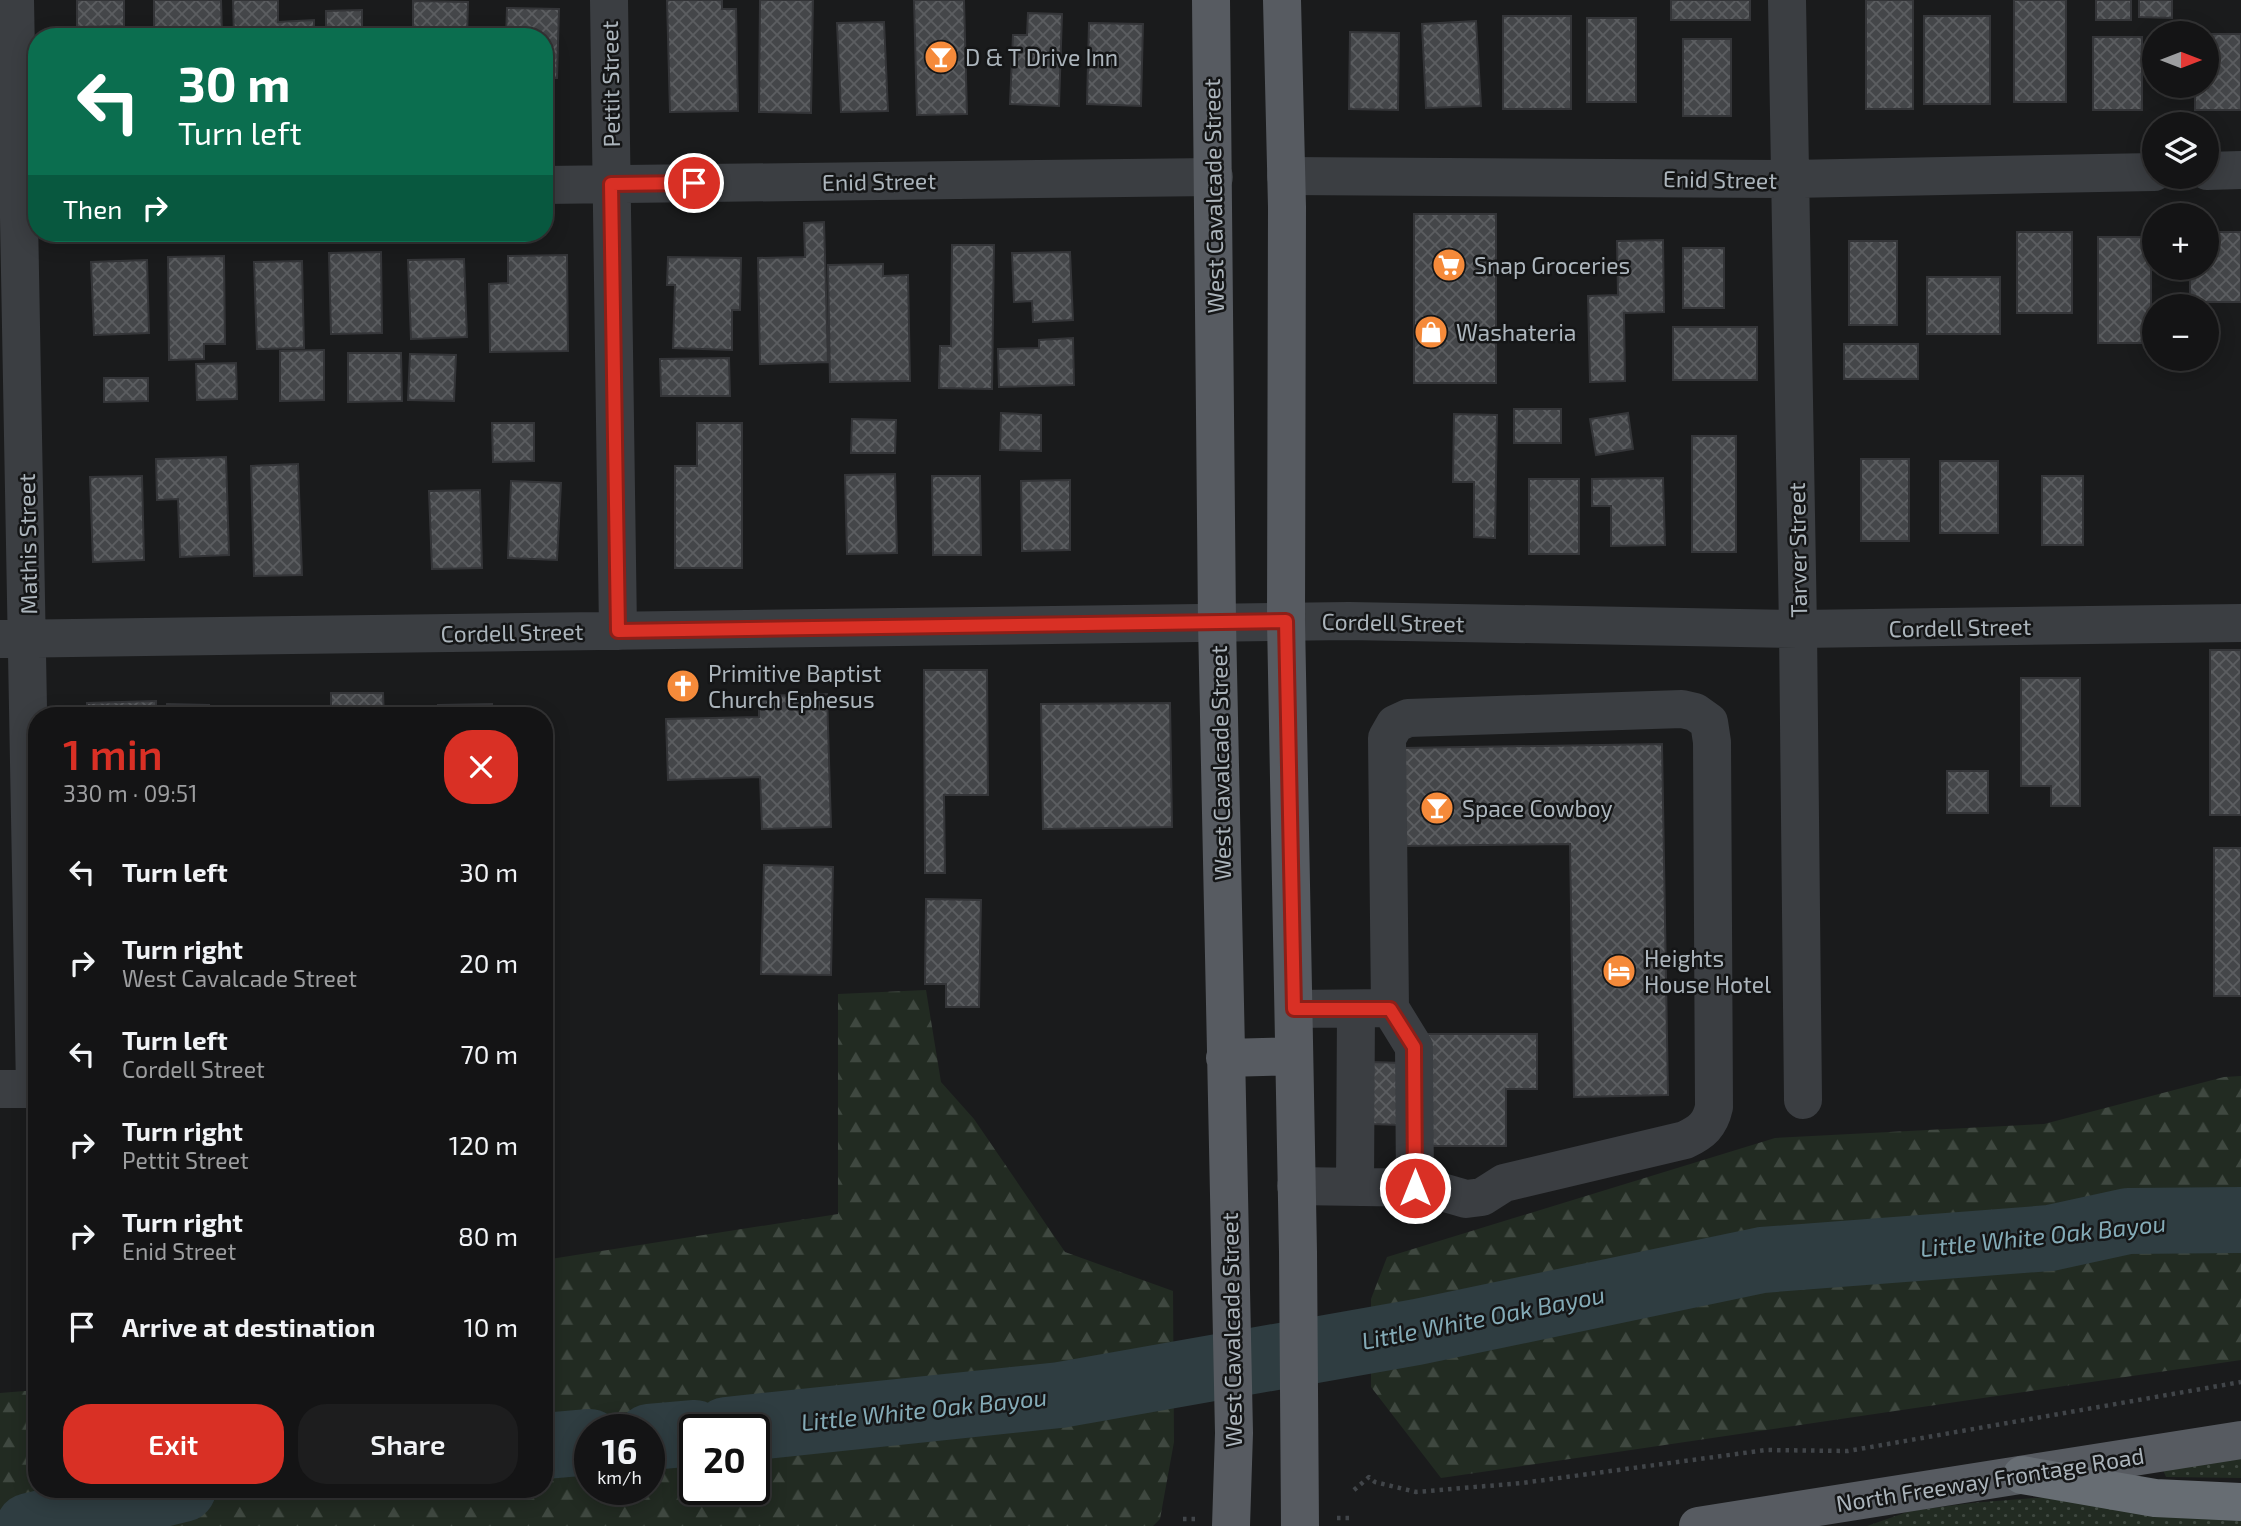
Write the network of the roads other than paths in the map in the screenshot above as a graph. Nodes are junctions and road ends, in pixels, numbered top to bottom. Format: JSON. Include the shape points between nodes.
{"nodes":[{"id":1,"x":15,"y":0,"type":"edge"},
{"id":2,"x":609,"y":0,"type":"edge"},
{"id":3,"x":1211,"y":0,"type":"edge"},
{"id":4,"x":1282,"y":0,"type":"edge"},
{"id":5,"x":1787,"y":0,"type":"edge"},
{"id":6,"x":2241,"y":170,"type":"edge"},
{"id":7,"x":2219,"y":171,"type":"edge"},
{"id":8,"x":2142,"y":172,"type":"edge"},
{"id":9,"x":1286,"y":176,"type":"junction"},
{"id":10,"x":1214,"y":177,"type":"junction"},
{"id":11,"x":1790,"y":179,"type":"junction"},
{"id":12,"x":611,"y":184,"type":"junction"},
{"id":13,"x":553,"y":185,"type":"edge"},
{"id":14,"x":18,"y":193,"type":"edge"},
{"id":15,"x":1286,"y":621,"type":"junction"},
{"id":16,"x":1217,"y":622,"type":"junction"},
{"id":17,"x":2241,"y":624,"type":"edge"},
{"id":18,"x":1798,"y":629,"type":"junction"},
{"id":19,"x":618,"y":631,"type":"junction"},
{"id":20,"x":14,"y":639,"type":"edge"},
{"id":21,"x":28,"y":790,"type":"edge"},
{"id":22,"x":28,"y":1008,"type":"edge"},
{"id":23,"x":1294,"y":1009,"type":"junction"},
{"id":24,"x":1373,"y":1009,"type":"junction"},
{"id":25,"x":1294,"y":1056,"type":"junction"},
{"id":26,"x":1225,"y":1058,"type":"junction"},
{"id":27,"x":24,"y":1089,"type":"edge"},
{"id":28,"x":1803,"y":1100,"type":"dead end"},
{"id":29,"x":1296,"y":1186,"type":"junction"},
{"id":30,"x":1355,"y":1186,"type":"junction"},
{"id":31,"x":1415,"y":1188,"type":"junction"},
{"id":32,"x":2241,"y":1440,"type":"edge"},
{"id":33,"x":2022,"y":1475,"type":"junction"},
{"id":34,"x":2241,"y":1502,"type":"edge"},
{"id":35,"x":1231,"y":1526,"type":"edge"},
{"id":36,"x":1300,"y":1526,"type":"edge"},
{"id":37,"x":1698,"y":1526,"type":"edge"}],
"edges":[{"from":1,"to":14,"type":"street","name":"Mathis Street"},
{"from":2,"to":12,"type":"street","name":"Pettit Street"},
{"from":3,"to":10,"type":"main road","name":"West Cavalcade Street"},
{"from":4,"to":9,"type":"main road"},
{"from":5,"to":11,"type":"street","name":"Tarver Street"},
{"from":6,"to":7,"type":"street"},
{"from":8,"to":11,"type":"street","name":"Enid Street"},
{"from":9,"to":11,"type":"street","name":"Enid Street"},
{"from":9,"to":15,"type":"main road"},
{"from":10,"to":12,"type":"street","name":"Enid Street"},
{"from":10,"to":16,"type":"main road","name":"West Cavalcade Street"},
{"from":11,"to":18,"type":"street","name":"Tarver Street"},
{"from":12,"to":13,"type":"street","name":"Enid Street"},
{"from":12,"to":19,"type":"street","name":"Pettit Street"},
{"from":14,"to":20,"type":"street","name":"Mathis Street"},
{"from":15,"to":16,"type":"street","name":"Cordell Street"},
{"from":15,"to":18,"type":"street","name":"Cordell Street"},
{"from":15,"to":23,"type":"main road"},
{"from":16,"to":19,"type":"street","name":"Cordell Street"},
{"from":16,"to":26,"type":"main road","name":"West Cavalcade Street"},
{"from":17,"to":18,"type":"street","name":"Cordell Street"},
{"from":18,"to":28,"type":"street","name":"Tarver Street"},
{"from":19,"to":20,"type":"street","name":"Cordell Street"},
{"from":20,"to":21,"type":"street","name":"Mathis Street"},
{"from":22,"to":27,"type":"street","name":"Mathis Street"},
{"from":23,"to":24,"type":"street"},
{"from":23,"to":25,"type":"main road"},
{"from":24,"to":30,"type":"street"},
{"from":24,"to":31,"type":"street","via":[[1414,1047]]},
{"from":24,"to":31,"type":"street","via":[[1387,738],[1395,724],[1408,718],[1682,709],[1709,722],[1714,1094],[1710,1121],[1700,1133],[1685,1140],[1504,1183],[1482,1197],[1466,1199]]},
{"from":25,"to":26,"type":"main road"},
{"from":25,"to":29,"type":"main road"},
{"from":26,"to":35,"type":"main road","name":"West Cavalcade Street","via":[[1234,1433]]},
{"from":29,"to":30,"type":"street"},
{"from":29,"to":36,"type":"main road"},
{"from":30,"to":31,"type":"street"},
{"from":32,"to":33,"type":"main road","name":"North Freeway Frontage Road"},
{"from":33,"to":34,"type":"highway","via":[[2155,1498]]},
{"from":33,"to":37,"type":"main road","name":"North Freeway Frontage Road"}]}
